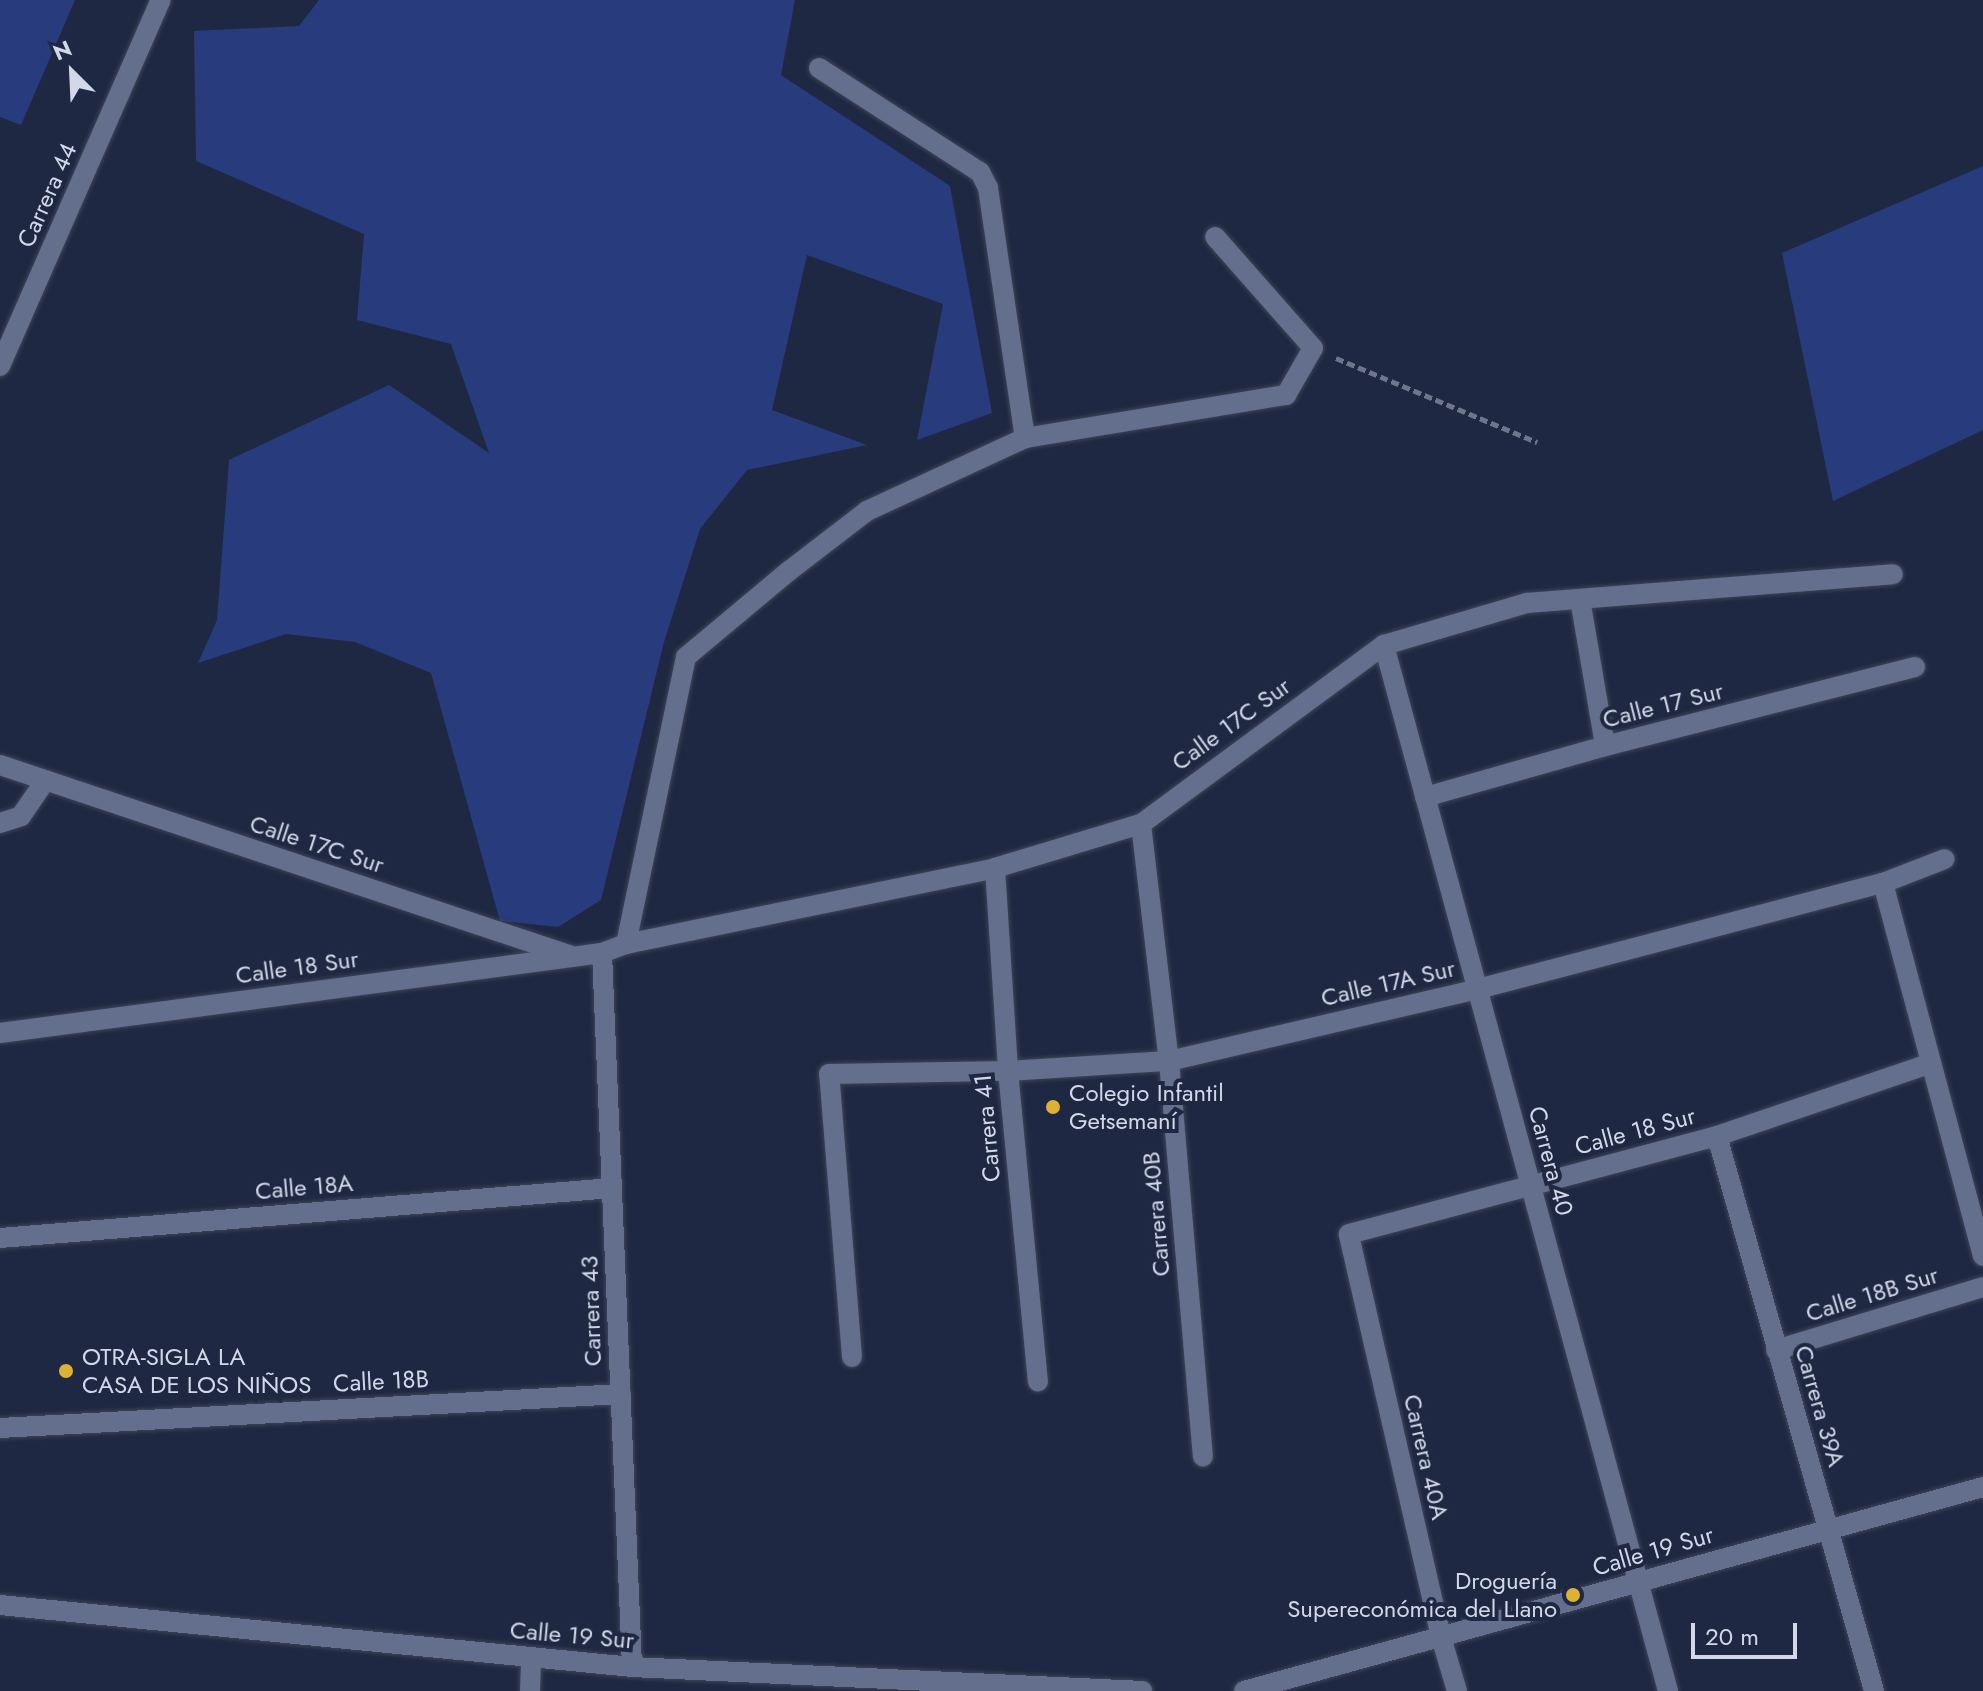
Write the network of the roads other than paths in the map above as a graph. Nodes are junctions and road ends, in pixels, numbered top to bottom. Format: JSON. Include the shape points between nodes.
{"nodes":[{"id":1,"x":161,"y":0,"type":"edge"},
{"id":2,"x":819,"y":68,"type":"dead end"},
{"id":3,"x":1215,"y":237,"type":"dead end"},
{"id":4,"x":0,"y":366,"type":"edge"},
{"id":5,"x":1025,"y":438,"type":"junction"},
{"id":6,"x":1893,"y":574,"type":"dead end"},
{"id":7,"x":1580,"y":599,"type":"junction"},
{"id":8,"x":1384,"y":645,"type":"junction"},
{"id":9,"x":1915,"y":667,"type":"dead end"},
{"id":10,"x":1605,"y":746,"type":"junction"},
{"id":11,"x":0,"y":765,"type":"edge"},
{"id":12,"x":45,"y":781,"type":"junction"},
{"id":13,"x":1425,"y":797,"type":"junction"},
{"id":14,"x":0,"y":823,"type":"edge"},
{"id":15,"x":1141,"y":824,"type":"junction"},
{"id":16,"x":1945,"y":859,"type":"dead end"},
{"id":17,"x":995,"y":868,"type":"junction"},
{"id":18,"x":1883,"y":883,"type":"junction"},
{"id":19,"x":626,"y":944,"type":"junction"},
{"id":20,"x":602,"y":953,"type":"junction"},
{"id":21,"x":573,"y":956,"type":"junction"},
{"id":22,"x":1478,"y":989,"type":"junction"},
{"id":23,"x":0,"y":1033,"type":"edge"},
{"id":24,"x":1169,"y":1061,"type":"junction"},
{"id":25,"x":1931,"y":1063,"type":"junction"},
{"id":26,"x":1008,"y":1071,"type":"junction"},
{"id":27,"x":1717,"y":1136,"type":"junction"},
{"id":28,"x":1530,"y":1186,"type":"junction"},
{"id":29,"x":612,"y":1188,"type":"junction"},
{"id":30,"x":1349,"y":1234,"type":"joint"},
{"id":31,"x":0,"y":1238,"type":"edge"},
{"id":32,"x":1983,"y":1256,"type":"edge"},
{"id":33,"x":1983,"y":1287,"type":"edge"},
{"id":34,"x":1776,"y":1350,"type":"junction"},
{"id":35,"x":852,"y":1357,"type":"dead end"},
{"id":36,"x":1038,"y":1382,"type":"dead end"},
{"id":37,"x":621,"y":1394,"type":"junction"},
{"id":38,"x":0,"y":1428,"type":"edge"},
{"id":39,"x":1203,"y":1457,"type":"dead end"},
{"id":40,"x":1983,"y":1487,"type":"edge"},
{"id":41,"x":1829,"y":1529,"type":"junction"},
{"id":42,"x":1638,"y":1582,"type":"junction"},
{"id":43,"x":0,"y":1605,"type":"edge"},
{"id":44,"x":1441,"y":1637,"type":"junction"},
{"id":45,"x":531,"y":1659,"type":"junction"},
{"id":46,"x":632,"y":1667,"type":"junction"},
{"id":47,"x":530,"y":1691,"type":"edge"},
{"id":48,"x":1142,"y":1691,"type":"edge"},
{"id":49,"x":1244,"y":1691,"type":"edge"},
{"id":50,"x":1457,"y":1691,"type":"edge"},
{"id":51,"x":1668,"y":1691,"type":"edge"},
{"id":52,"x":1874,"y":1691,"type":"edge"}],
"edges":[{"from":1,"to":4,"type":"street","name":"Carrera 44"},
{"from":2,"to":5,"type":"street","via":[[980,172],[988,188]]},
{"from":3,"to":5,"type":"street","via":[[1313,348],[1286,395]]},
{"from":5,"to":19,"type":"street","via":[[867,511],[686,657]]},
{"from":6,"to":7,"type":"street","name":"Calle 17C Sur"},
{"from":7,"to":8,"type":"street","name":"Calle 17C Sur","via":[[1527,603]]},
{"from":7,"to":10,"type":"street"},
{"from":8,"to":13,"type":"street","name":"Carrera 40"},
{"from":8,"to":15,"type":"street","name":"Calle 17C Sur"},
{"from":9,"to":10,"type":"street","name":"Calle 17 Sur"},
{"from":10,"to":13,"type":"street","name":"Calle 17 Sur"},
{"from":11,"to":12,"type":"street","name":"Calle 17C Sur"},
{"from":12,"to":14,"type":"street","via":[[21,816]]},
{"from":12,"to":21,"type":"street","name":"Calle 17C Sur"},
{"from":13,"to":22,"type":"street","name":"Carrera 40"},
{"from":15,"to":17,"type":"street","name":"Calle 17C Sur"},
{"from":15,"to":24,"type":"street","name":"Carrera 40B"},
{"from":16,"to":18,"type":"street","name":"Calle 17A Sur"},
{"from":17,"to":19,"type":"street","name":"Calle 17C Sur"},
{"from":17,"to":26,"type":"street","name":"Carrera 41"},
{"from":18,"to":22,"type":"street","name":"Calle 17A Sur"},
{"from":18,"to":25,"type":"street"},
{"from":19,"to":20,"type":"street","name":"Calle 17C Sur"},
{"from":20,"to":21,"type":"street","name":"Calle 18 Sur"},
{"from":20,"to":29,"type":"street","name":"Carrera 43"},
{"from":21,"to":23,"type":"street","name":"Calle 18 Sur"},
{"from":22,"to":24,"type":"street","name":"Calle 17A Sur"},
{"from":22,"to":28,"type":"street","name":"Carrera 40"},
{"from":24,"to":26,"type":"street","name":"Calle 17A Sur"},
{"from":24,"to":39,"type":"street","name":"Carrera 40B"},
{"from":25,"to":27,"type":"street","name":"Calle 18 Sur"},
{"from":25,"to":32,"type":"street"},
{"from":26,"to":35,"type":"street","name":"Calle 17A Sur","via":[[829,1074]]},
{"from":26,"to":36,"type":"street","name":"Carrera 41"},
{"from":27,"to":28,"type":"street","name":"Calle 18 Sur"},
{"from":27,"to":34,"type":"street","name":"Carrera 39A"},
{"from":28,"to":30,"type":"street","name":"Calle 18 Sur"},
{"from":28,"to":42,"type":"street","name":"Carrera 40"},
{"from":29,"to":31,"type":"street","name":"Calle 18A"},
{"from":29,"to":37,"type":"street","name":"Carrera 43"},
{"from":30,"to":44,"type":"street","name":"Carrera 40A"},
{"from":33,"to":34,"type":"street","name":"Calle 18B Sur"},
{"from":34,"to":41,"type":"street","name":"Carrera 39A"},
{"from":37,"to":38,"type":"street","name":"Calle 18B"},
{"from":37,"to":46,"type":"street","name":"Carrera 43"},
{"from":40,"to":41,"type":"street","name":"Calle 19 Sur"},
{"from":41,"to":42,"type":"street","name":"Calle 19 Sur"},
{"from":41,"to":52,"type":"street","name":"Carrera 39A"},
{"from":42,"to":44,"type":"street","name":"Calle 19 Sur"},
{"from":42,"to":51,"type":"street","name":"Carrera 40"},
{"from":43,"to":45,"type":"street","name":"Calle 19 Sur"},
{"from":44,"to":49,"type":"street","name":"Calle 19 Sur"},
{"from":44,"to":50,"type":"street","name":"Carrera 40A"},
{"from":45,"to":46,"type":"street","name":"Calle 19 Sur"},
{"from":45,"to":47,"type":"street"},
{"from":46,"to":48,"type":"street","name":"Calle 19 Sur"}]}
